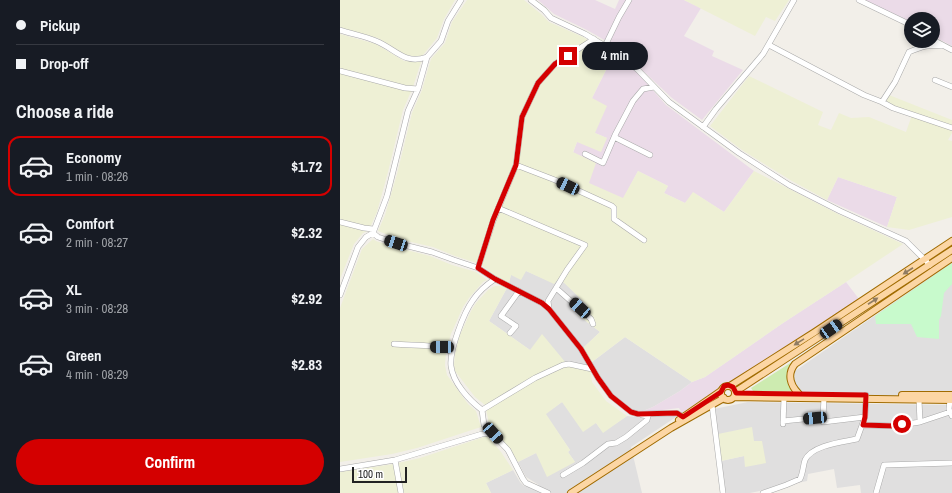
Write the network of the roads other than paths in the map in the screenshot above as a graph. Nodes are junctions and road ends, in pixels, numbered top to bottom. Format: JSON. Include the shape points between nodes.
{"nodes":[{"id":1,"x":461,"y":0,"type":"edge"},
{"id":2,"x":531,"y":0,"type":"edge"},
{"id":3,"x":629,"y":0,"type":"edge"},
{"id":4,"x":794,"y":0,"type":"edge"},
{"id":5,"x":859,"y":0,"type":"edge"},
{"id":6,"x":904,"y":22,"type":"edge"},
{"id":7,"x":340,"y":30,"type":"edge"},
{"id":8,"x":594,"y":39,"type":"junction"},
{"id":9,"x":769,"y":45,"type":"junction"},
{"id":10,"x":605,"y":46,"type":"junction"},
{"id":11,"x":942,"y":46,"type":"joint"},
{"id":12,"x":952,"y":50,"type":"edge"},
{"id":13,"x":427,"y":56,"type":"junction"},
{"id":14,"x":340,"y":71,"type":"edge"},
{"id":15,"x":935,"y":80,"type":"dead end"},
{"id":16,"x":654,"y":87,"type":"junction"},
{"id":17,"x":952,"y":87,"type":"edge"},
{"id":18,"x":418,"y":89,"type":"junction"},
{"id":19,"x":882,"y":102,"type":"junction"},
{"id":20,"x":703,"y":127,"type":"junction"},
{"id":21,"x":952,"y":128,"type":"edge"},
{"id":22,"x":615,"y":135,"type":"junction"},
{"id":23,"x":585,"y":154,"type":"dead end"},
{"id":24,"x":650,"y":155,"type":"dead end"},
{"id":25,"x":516,"y":165,"type":"junction"},
{"id":26,"x":498,"y":208,"type":"junction"},
{"id":27,"x":340,"y":222,"type":"edge"},
{"id":28,"x":373,"y":231,"type":"junction"},
{"id":29,"x":644,"y":240,"type":"dead end"},
{"id":30,"x":952,"y":241,"type":"edge"},
{"id":31,"x":952,"y":250,"type":"edge"},
{"id":32,"x":952,"y":258,"type":"edge"},
{"id":33,"x":928,"y":262,"type":"junction"},
{"id":34,"x":478,"y":268,"type":"junction"},
{"id":35,"x":495,"y":279,"type":"junction"},
{"id":36,"x":342,"y":280,"type":"edge"},
{"id":37,"x":556,"y":288,"type":"junction"},
{"id":38,"x":519,"y":291,"type":"junction"},
{"id":39,"x":340,"y":294,"type":"edge"},
{"id":40,"x":549,"y":309,"type":"junction"},
{"id":41,"x":854,"y":310,"type":"junction"},
{"id":42,"x":860,"y":318,"type":"junction"},
{"id":43,"x":593,"y":324,"type":"dead end"},
{"id":44,"x":510,"y":333,"type":"dead end"},
{"id":45,"x":394,"y":344,"type":"dead end"},
{"id":46,"x":452,"y":352,"type":"junction"},
{"id":47,"x":794,"y":354,"type":"junction"},
{"id":48,"x":798,"y":361,"type":"junction"},
{"id":49,"x":592,"y":369,"type":"junction"},
{"id":50,"x":730,"y":386,"type":"junction"},
{"id":51,"x":721,"y":392,"type":"junction"},
{"id":52,"x":735,"y":394,"type":"junction"},
{"id":53,"x":799,"y":394,"type":"junction"},
{"id":54,"x":866,"y":397,"type":"junction"},
{"id":55,"x":724,"y":398,"type":"junction"},
{"id":56,"x":784,"y":398,"type":"junction"},
{"id":57,"x":824,"y":398,"type":"junction"},
{"id":58,"x":951,"y":399,"type":"edge"},
{"id":59,"x":919,"y":400,"type":"junction"},
{"id":60,"x":712,"y":405,"type":"junction"},
{"id":61,"x":482,"y":410,"type":"junction"},
{"id":62,"x":638,"y":414,"type":"junction"},
{"id":63,"x":951,"y":414,"type":"edge"},
{"id":64,"x":683,"y":417,"type":"junction"},
{"id":65,"x":823,"y":417,"type":"junction"},
{"id":66,"x":865,"y":417,"type":"junction"},
{"id":67,"x":920,"y":422,"type":"junction"},
{"id":68,"x":863,"y":425,"type":"junction"},
{"id":69,"x":671,"y":428,"type":"junction"},
{"id":70,"x":493,"y":433,"type":"junction"},
{"id":71,"x":395,"y":460,"type":"junction"},
{"id":72,"x":952,"y":463,"type":"edge"},
{"id":73,"x":340,"y":469,"type":"edge"},
{"id":74,"x":563,"y":475,"type":"dead end"},
{"id":75,"x":401,"y":493,"type":"edge"},
{"id":76,"x":548,"y":493,"type":"edge"},
{"id":77,"x":571,"y":493,"type":"edge"},
{"id":78,"x":723,"y":493,"type":"edge"},
{"id":79,"x":763,"y":493,"type":"edge"},
{"id":80,"x":876,"y":493,"type":"edge"}],
"edges":[{"from":1,"to":13,"type":"street","via":[[448,21],[441,40]]},
{"from":2,"to":8,"type":"street","via":[[551,18]]},
{"from":3,"to":10,"type":"street"},
{"from":4,"to":9,"type":"street"},
{"from":5,"to":6,"type":"street"},
{"from":7,"to":13,"type":"street","via":[[377,41],[405,58],[419,60]]},
{"from":8,"to":10,"type":"street"},
{"from":8,"to":25,"type":"street","via":[[555,64],[538,83],[522,117]]},
{"from":9,"to":19,"type":"street"},
{"from":9,"to":20,"type":"street"},
{"from":10,"to":16,"type":"street","via":[[637,69]]},
{"from":11,"to":12,"type":"street"},
{"from":11,"to":19,"type":"street","via":[[926,45],[909,52]]},
{"from":13,"to":18,"type":"street"},
{"from":14,"to":18,"type":"street"},
{"from":15,"to":17,"type":"street"},
{"from":16,"to":20,"type":"street","via":[[669,102]]},
{"from":16,"to":22,"type":"street","via":[[643,89],[633,101]]},
{"from":18,"to":28,"type":"street","via":[[408,111],[387,196]]},
{"from":19,"to":21,"type":"street"},
{"from":20,"to":33,"type":"street","via":[[739,154],[789,185],[906,241]]},
{"from":22,"to":23,"type":"street","via":[[603,163]]},
{"from":22,"to":24,"type":"street","via":[[616,138]]},
{"from":25,"to":26,"type":"street"},
{"from":25,"to":29,"type":"street","via":[[612,206],[614,218]]},
{"from":26,"to":34,"type":"street"},
{"from":26,"to":37,"type":"street","via":[[585,245]]},
{"from":27,"to":28,"type":"street"},
{"from":28,"to":34,"type":"street","via":[[378,237]]},
{"from":28,"to":36,"type":"street","via":[[358,247]]},
{"from":30,"to":33,"type":"main road"},
{"from":31,"to":33,"type":"main road"},
{"from":32,"to":42,"type":"main road"},
{"from":33,"to":41,"type":"main road"},
{"from":34,"to":35,"type":"street"},
{"from":35,"to":38,"type":"street"},
{"from":35,"to":46,"type":"street","via":[[472,300]]},
{"from":36,"to":39,"type":"street"},
{"from":37,"to":40,"type":"street","via":[[548,301]]},
{"from":37,"to":43,"type":"street","via":[[591,319]]},
{"from":38,"to":40,"type":"street"},
{"from":38,"to":44,"type":"street","via":[[501,316],[516,326]]},
{"from":40,"to":49,"type":"street","via":[[581,349]]},
{"from":41,"to":42,"type":"main road"},
{"from":41,"to":47,"type":"main road"},
{"from":41,"to":50,"type":"main road","one_way":true},
{"from":42,"to":48,"type":"main road"},
{"from":45,"to":46,"type":"street","via":[[442,347]]},
{"from":46,"to":61,"type":"street","via":[[451,365],[458,384]]},
{"from":47,"to":48,"type":"main road"},
{"from":47,"to":52,"type":"main road"},
{"from":48,"to":53,"type":"main road","via":[[790,376],[792,385]]},
{"from":49,"to":61,"type":"street","via":[[563,365],[535,378]]},
{"from":49,"to":62,"type":"street","via":[[611,396],[631,412]]},
{"from":50,"to":51,"type":"main road","via":[[724,386]]},
{"from":50,"to":52,"type":"main road"},
{"from":51,"to":55,"type":"main road"},
{"from":51,"to":64,"type":"main road"},
{"from":52,"to":53,"type":"main road"},
{"from":52,"to":55,"type":"main road","via":[[729,400]]},
{"from":52,"to":56,"type":"main road"},
{"from":53,"to":54,"type":"main road"},
{"from":54,"to":57,"type":"main road"},
{"from":54,"to":58,"type":"main road"},
{"from":54,"to":59,"type":"main road"},
{"from":54,"to":66,"type":"street"},
{"from":55,"to":60,"type":"main road"},
{"from":56,"to":57,"type":"main road"},
{"from":56,"to":65,"type":"street","via":[[783,422]]},
{"from":57,"to":65,"type":"street"},
{"from":58,"to":59,"type":"main road"},
{"from":58,"to":63,"type":"street"},
{"from":59,"to":67,"type":"street"},
{"from":60,"to":69,"type":"main road"},
{"from":60,"to":78,"type":"street"},
{"from":61,"to":70,"type":"street","via":[[484,425]]},
{"from":62,"to":64,"type":"street","via":[[677,413]]},
{"from":62,"to":74,"type":"street","via":[[648,416],[647,420],[626,437],[608,444]]},
{"from":63,"to":67,"type":"street"},
{"from":64,"to":69,"type":"main road"},
{"from":65,"to":66,"type":"street","via":[[823,422]]},
{"from":66,"to":68,"type":"street"},
{"from":67,"to":68,"type":"street","via":[[895,426]]},
{"from":68,"to":79,"type":"street","via":[[858,439],[839,442],[814,451],[805,460],[800,479]]},
{"from":69,"to":77,"type":"main road"},
{"from":70,"to":71,"type":"street"},
{"from":70,"to":76,"type":"street","via":[[508,450],[523,480]]},
{"from":71,"to":73,"type":"street"},
{"from":71,"to":75,"type":"street"},
{"from":72,"to":80,"type":"street","via":[[884,465]]}]}
